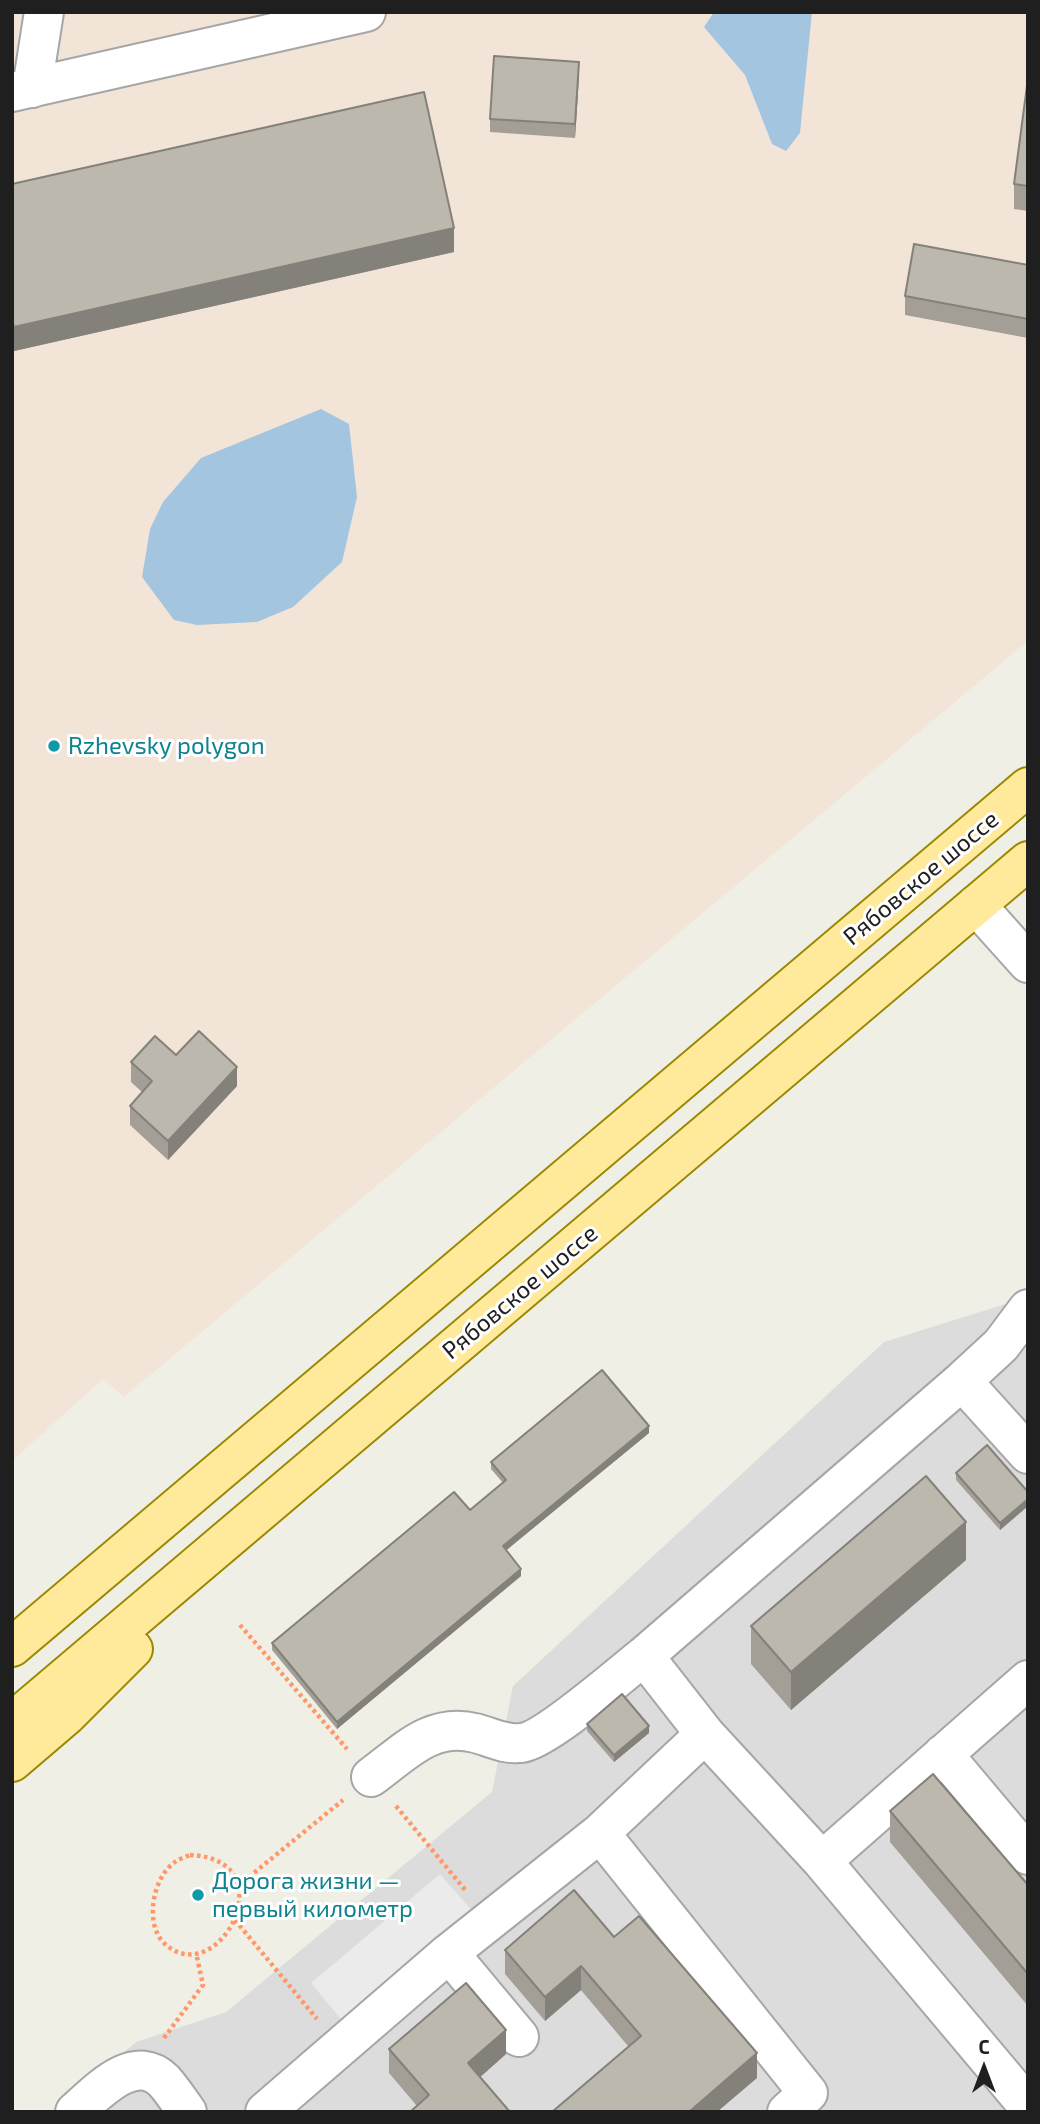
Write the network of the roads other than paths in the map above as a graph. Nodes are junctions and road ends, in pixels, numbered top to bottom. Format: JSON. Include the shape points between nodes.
{"nodes":[{"id":1,"x":44,"y":12,"type":"edge"},
{"id":2,"x":366,"y":12,"type":"edge"},
{"id":3,"x":22,"y":90,"type":"edge"},
{"id":4,"x":1028,"y":787,"type":"edge"},
{"id":5,"x":1028,"y":861,"type":"edge"},
{"id":6,"x":976,"y":905,"type":"junction"},
{"id":7,"x":1028,"y":964,"type":"edge"},
{"id":8,"x":1028,"y":1309,"type":"edge"},
{"id":9,"x":962,"y":1381,"type":"junction"},
{"id":10,"x":1028,"y":1454,"type":"edge"},
{"id":11,"x":185,"y":1576,"type":"junction"},
{"id":12,"x":12,"y":1647,"type":"edge"},
{"id":13,"x":644,"y":1656,"type":"junction"},
{"id":14,"x":1026,"y":1686,"type":"edge"},
{"id":15,"x":12,"y":1722,"type":"edge"},
{"id":16,"x":705,"y":1734,"type":"junction"},
{"id":17,"x":943,"y":1754,"type":"junction"},
{"id":18,"x":12,"y":1762,"type":"edge"},
{"id":19,"x":371,"y":1777,"type":"road end"},
{"id":20,"x":600,"y":1833,"type":"junction"},
{"id":21,"x":1028,"y":1855,"type":"edge"},
{"id":22,"x":822,"y":1861,"type":"junction"},
{"id":23,"x":449,"y":1953,"type":"junction"},
{"id":24,"x":519,"y":2037,"type":"dead end"},
{"id":25,"x":1028,"y":2106,"type":"edge"},
{"id":26,"x":75,"y":2112,"type":"edge"},
{"id":27,"x":187,"y":2112,"type":"edge"},
{"id":28,"x":265,"y":2112,"type":"edge"},
{"id":29,"x":787,"y":2112,"type":"edge"}],
"edges":[{"from":1,"to":3,"type":"street"},
{"from":2,"to":3,"type":"street"},
{"from":4,"to":12,"type":"main road","name":"Рябовское шоссе"},
{"from":5,"to":6,"type":"main road","name":"Рябовское шоссе"},
{"from":6,"to":7,"type":"street"},
{"from":6,"to":11,"type":"main road","name":"Рябовское шоссе"},
{"from":8,"to":9,"type":"street","via":[[1001,1345]]},
{"from":9,"to":10,"type":"street"},
{"from":9,"to":13,"type":"street"},
{"from":11,"to":15,"type":"main road","name":"Рябовское шоссе"},
{"from":11,"to":18,"type":"main road","via":[[130,1653]]},
{"from":13,"to":16,"type":"street"},
{"from":13,"to":19,"type":"street","via":[[543,1735],[523,1743],[500,1742],[451,1728],[428,1735]]},
{"from":14,"to":17,"type":"street"},
{"from":16,"to":20,"type":"street"},
{"from":16,"to":22,"type":"street"},
{"from":17,"to":21,"type":"street"},
{"from":17,"to":22,"type":"street"},
{"from":20,"to":23,"type":"street"},
{"from":20,"to":29,"type":"street","via":[[808,2092]]},
{"from":22,"to":25,"type":"street"},
{"from":23,"to":24,"type":"street"},
{"from":23,"to":28,"type":"street"},
{"from":26,"to":27,"type":"street","via":[[111,2081],[127,2072],[144,2071],[162,2079]]}]}
